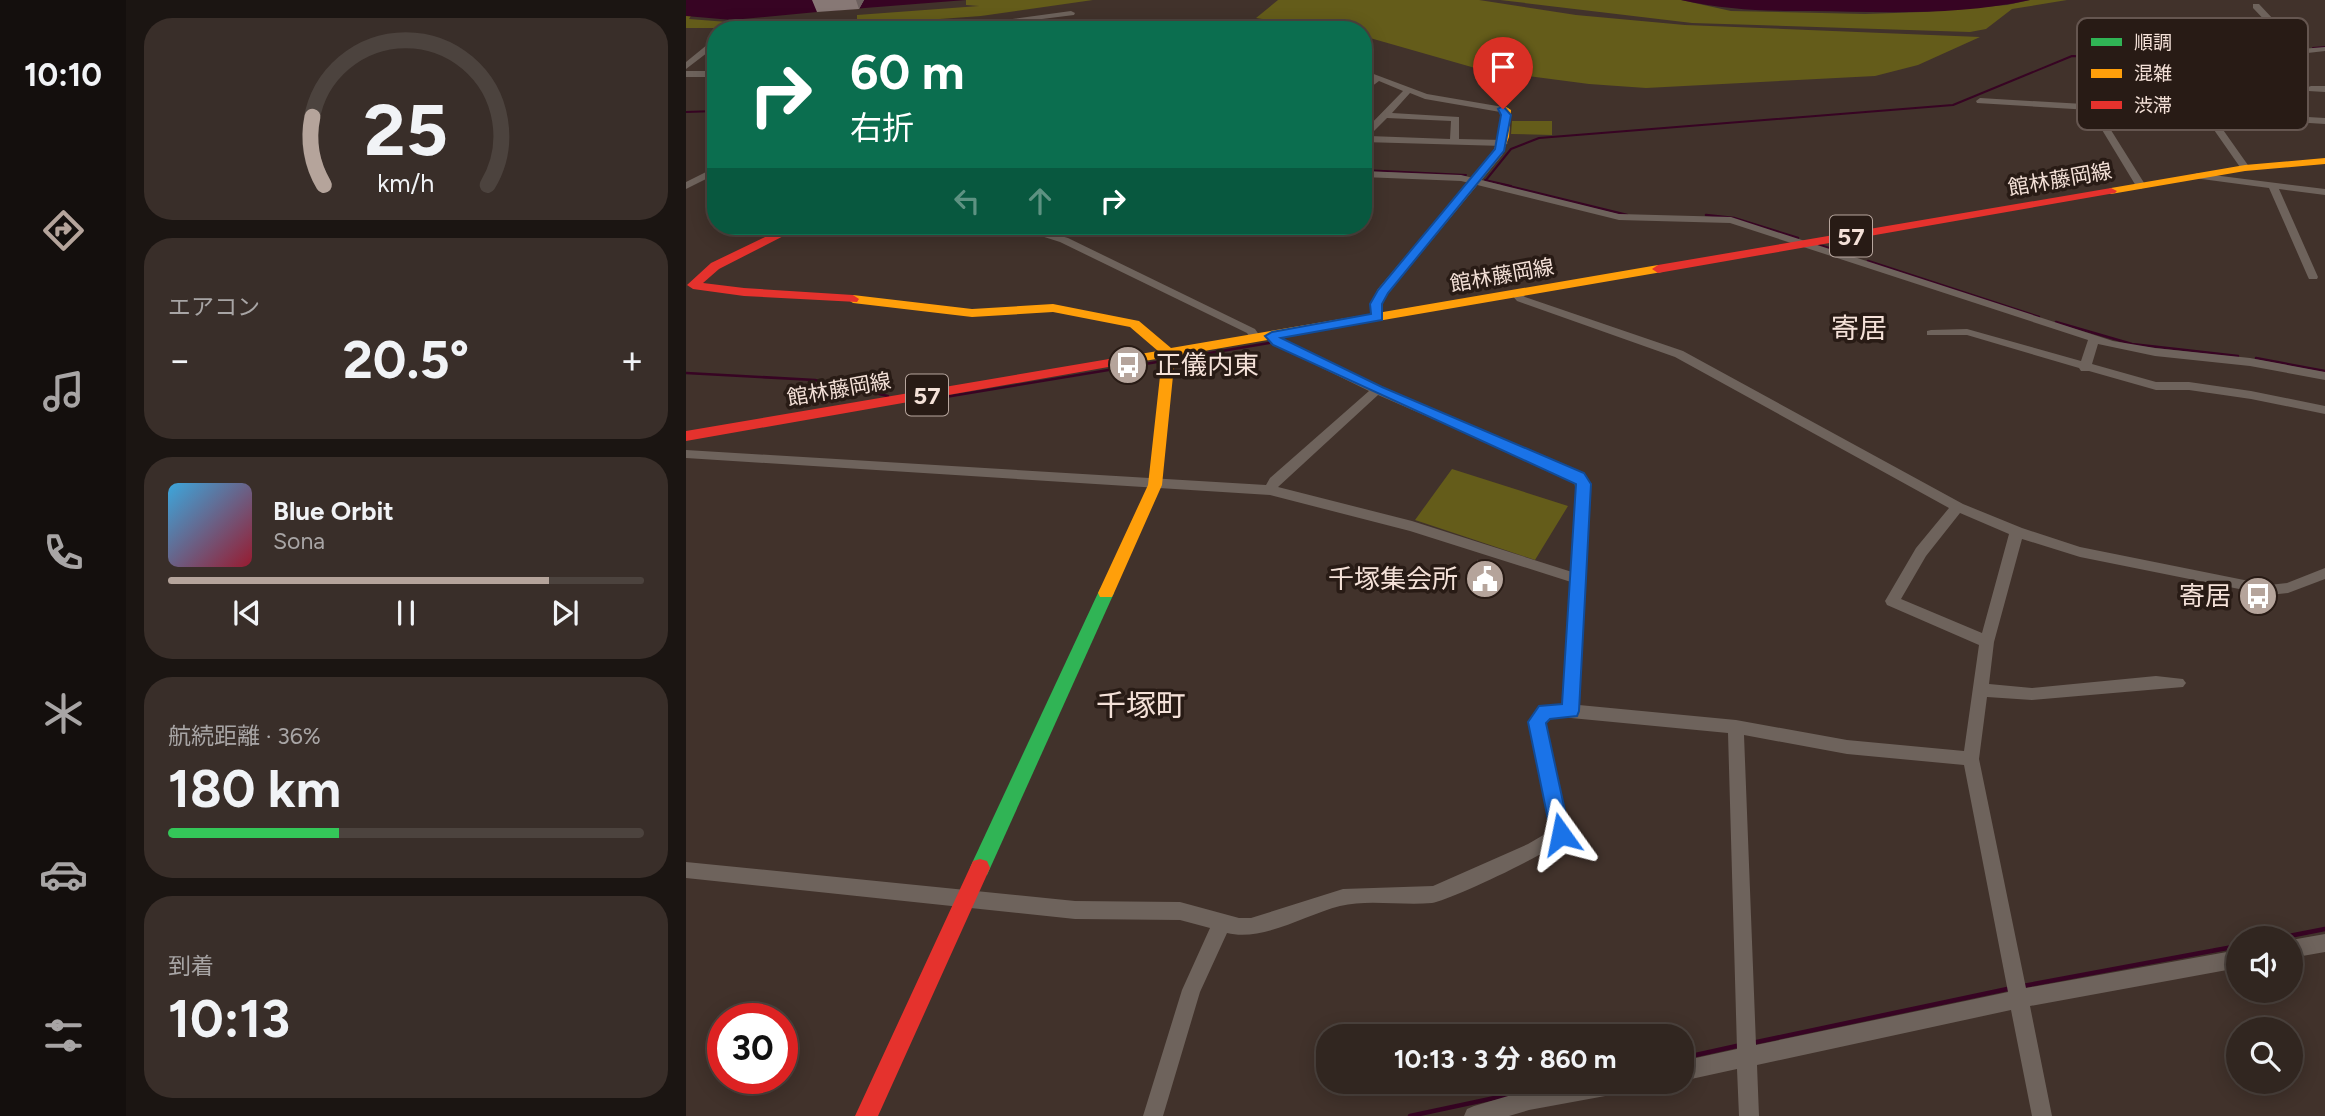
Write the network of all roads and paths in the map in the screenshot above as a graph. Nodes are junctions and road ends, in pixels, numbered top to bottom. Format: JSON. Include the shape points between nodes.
{"nodes":[{"id":1,"x":2256,"y":6,"type":"dead end"},
{"id":2,"x":1071,"y":13,"type":"dead end"},
{"id":3,"x":2267,"y":18,"type":"edge"},
{"id":4,"x":1006,"y":21,"type":"edge"},
{"id":5,"x":707,"y":49,"type":"edge"},
{"id":6,"x":686,"y":65,"type":"edge"},
{"id":7,"x":686,"y":74,"type":"edge"},
{"id":8,"x":707,"y":74,"type":"edge"},
{"id":9,"x":1372,"y":76,"type":"edge"},
{"id":10,"x":1377,"y":79,"type":"junction"},
{"id":11,"x":1372,"y":83,"type":"edge"},
{"id":12,"x":2311,"y":89,"type":"dead end"},
{"id":13,"x":2325,"y":89,"type":"edge"},
{"id":14,"x":1408,"y":91,"type":"junction"},
{"id":15,"x":1980,"y":101,"type":"dead end"},
{"id":16,"x":2077,"y":107,"type":"edge"},
{"id":17,"x":1506,"y":110,"type":"joint"},
{"id":18,"x":1372,"y":116,"type":"edge"},
{"id":19,"x":1382,"y":117,"type":"junction"},
{"id":20,"x":1372,"y":128,"type":"edge"},
{"id":21,"x":2106,"y":130,"type":"edge"},
{"id":22,"x":2218,"y":130,"type":"edge"},
{"id":23,"x":1372,"y":138,"type":"edge"},
{"id":24,"x":1454,"y":141,"type":"junction"},
{"id":25,"x":1503,"y":143,"type":"junction"},
{"id":26,"x":2325,"y":160,"type":"edge"},
{"id":27,"x":1372,"y":166,"type":"edge"},
{"id":28,"x":2245,"y":168,"type":"junction"},
{"id":29,"x":1372,"y":174,"type":"edge"},
{"id":30,"x":707,"y":175,"type":"edge"},
{"id":31,"x":2197,"y":176,"type":"junction"},
{"id":32,"x":1479,"y":177,"type":"junction"},
{"id":33,"x":686,"y":186,"type":"edge"},
{"id":34,"x":2141,"y":186,"type":"junction"},
{"id":35,"x":2273,"y":186,"type":"junction"},
{"id":36,"x":2325,"y":192,"type":"edge"},
{"id":37,"x":779,"y":235,"type":"edge"},
{"id":38,"x":1044,"y":235,"type":"edge"},
{"id":39,"x":1802,"y":244,"type":"junction"},
{"id":40,"x":2313,"y":277,"type":"dead end"},
{"id":41,"x":1516,"y":294,"type":"junction"},
{"id":42,"x":1377,"y":317,"type":"junction"},
{"id":43,"x":1931,"y":332,"type":"dead end"},
{"id":44,"x":1264,"y":337,"type":"junction"},
{"id":45,"x":2094,"y":338,"type":"junction"},
{"id":46,"x":1169,"y":354,"type":"junction"},
{"id":47,"x":2085,"y":368,"type":"junction"},
{"id":48,"x":2325,"y":376,"type":"edge"},
{"id":49,"x":1377,"y":390,"type":"junction"},
{"id":50,"x":2325,"y":410,"type":"edge"},
{"id":51,"x":686,"y":436,"type":"edge"},
{"id":52,"x":686,"y":454,"type":"edge"},
{"id":53,"x":1155,"y":485,"type":"junction"},
{"id":54,"x":1270,"y":490,"type":"junction"},
{"id":55,"x":1958,"y":507,"type":"junction"},
{"id":56,"x":2017,"y":533,"type":"junction"},
{"id":57,"x":2325,"y":573,"type":"edge"},
{"id":58,"x":1577,"y":579,"type":"junction"},
{"id":59,"x":1987,"y":642,"type":"junction"},
{"id":60,"x":2178,"y":683,"type":"dead end"},
{"id":61,"x":1980,"y":690,"type":"junction"},
{"id":62,"x":1570,"y":711,"type":"junction"},
{"id":63,"x":1736,"y":727,"type":"junction"},
{"id":64,"x":1971,"y":759,"type":"junction"},
{"id":65,"x":686,"y":870,"type":"edge"},
{"id":66,"x":965,"y":899,"type":"junction"},
{"id":67,"x":1223,"y":921,"type":"junction"},
{"id":68,"x":2325,"y":943,"type":"edge"},
{"id":69,"x":2303,"y":947,"type":"edge"},
{"id":70,"x":2226,"y":961,"type":"edge"},
{"id":71,"x":2018,"y":999,"type":"junction"},
{"id":72,"x":1746,"y":1059,"type":"junction"},
{"id":73,"x":1694,"y":1069,"type":"edge"},
{"id":74,"x":1562,"y":1094,"type":"edge"},
{"id":75,"x":866,"y":1116,"type":"edge"},
{"id":76,"x":1153,"y":1116,"type":"edge"},
{"id":77,"x":1474,"y":1116,"type":"edge"},
{"id":78,"x":1749,"y":1116,"type":"edge"},
{"id":79,"x":2042,"y":1116,"type":"edge"}],
"edges":[{"from":1,"to":3,"type":"street"},
{"from":2,"to":4,"type":"street"},
{"from":5,"to":6,"type":"street"},
{"from":7,"to":8,"type":"street"},
{"from":9,"to":10,"type":"street"},
{"from":10,"to":11,"type":"street"},
{"from":10,"to":14,"type":"street"},
{"from":12,"to":13,"type":"street"},
{"from":14,"to":17,"type":"street"},
{"from":14,"to":19,"type":"street"},
{"from":15,"to":16,"type":"street"},
{"from":17,"to":25,"type":"street"},
{"from":18,"to":19,"type":"street"},
{"from":19,"to":20,"type":"street"},
{"from":19,"to":24,"type":"street","via":[[1452,117],[1456,119]]},
{"from":21,"to":34,"type":"street"},
{"from":22,"to":28,"type":"street"},
{"from":23,"to":24,"type":"street"},
{"from":24,"to":25,"type":"street"},
{"from":25,"to":32,"type":"street"},
{"from":26,"to":28,"type":"street","name":"館林藤岡線","number":"57"},
{"from":27,"to":32,"type":"street","via":[[1454,169]]},
{"from":28,"to":31,"type":"street","name":"館林藤岡線","number":"57"},
{"from":29,"to":32,"type":"street"},
{"from":30,"to":33,"type":"street"},
{"from":31,"to":34,"type":"street","name":"館林藤岡線","number":"57"},
{"from":31,"to":35,"type":"street"},
{"from":32,"to":39,"type":"street","via":[[1619,217],[1731,220]]},
{"from":32,"to":42,"type":"street","via":[[1382,292],[1376,304]]},
{"from":34,"to":39,"type":"street","name":"館林藤岡線","number":"57"},
{"from":35,"to":36,"type":"street"},
{"from":35,"to":40,"type":"street"},
{"from":37,"to":46,"type":"street","via":[[716,266],[693,285],[972,313],[1053,309],[1134,324]]},
{"from":38,"to":44,"type":"street","via":[[1082,247]]},
{"from":39,"to":41,"type":"street","name":"館林藤岡線","number":"57"},
{"from":39,"to":45,"type":"street"},
{"from":41,"to":42,"type":"street","name":"館林藤岡線","number":"57"},
{"from":41,"to":55,"type":"street","via":[[1679,354]]},
{"from":42,"to":44,"type":"street","name":"館林藤岡線","number":"57"},
{"from":43,"to":47,"type":"street","via":[[1967,332],[2026,346]]},
{"from":44,"to":46,"type":"street","name":"館林藤岡線","number":"57"},
{"from":44,"to":49,"type":"street"},
{"from":45,"to":47,"type":"street"},
{"from":45,"to":48,"type":"street","via":[[2128,348]]},
{"from":46,"to":51,"type":"street","name":"館林藤岡線","number":"57"},
{"from":46,"to":53,"type":"street"},
{"from":47,"to":50,"type":"street","via":[[2156,386],[2189,386]]},
{"from":49,"to":54,"type":"street"},
{"from":49,"to":58,"type":"street","via":[[1579,477],[1583,494]]},
{"from":52,"to":53,"type":"street"},
{"from":53,"to":54,"type":"street"},
{"from":53,"to":66,"type":"street"},
{"from":54,"to":58,"type":"street","via":[[1412,526]]},
{"from":55,"to":56,"type":"street"},
{"from":55,"to":59,"type":"street","via":[[1922,552],[1892,601]]},
{"from":56,"to":57,"type":"street","via":[[2080,552],[2269,590],[2288,588]]},
{"from":56,"to":59,"type":"street"},
{"from":58,"to":62,"type":"street"},
{"from":59,"to":61,"type":"street"},
{"from":60,"to":61,"type":"street","via":[[2032,694]]},
{"from":61,"to":64,"type":"street"},
{"from":62,"to":63,"type":"street"},
{"from":62,"to":67,"type":"street","via":[[1546,711],[1537,722],[1561,834],[1434,894],[1335,898],[1251,927]]},
{"from":63,"to":64,"type":"street","via":[[1847,747]]},
{"from":63,"to":72,"type":"street"},
{"from":64,"to":71,"type":"street"},
{"from":65,"to":66,"type":"street"},
{"from":66,"to":67,"type":"street","via":[[1075,909],[1180,911]]},
{"from":66,"to":75,"type":"street"},
{"from":67,"to":76,"type":"street","via":[[1191,990]]},
{"from":68,"to":69,"type":"street"},
{"from":70,"to":71,"type":"street"},
{"from":71,"to":72,"type":"street"},
{"from":71,"to":79,"type":"street"},
{"from":72,"to":73,"type":"street"},
{"from":72,"to":78,"type":"street"},
{"from":74,"to":77,"type":"street"}]}
